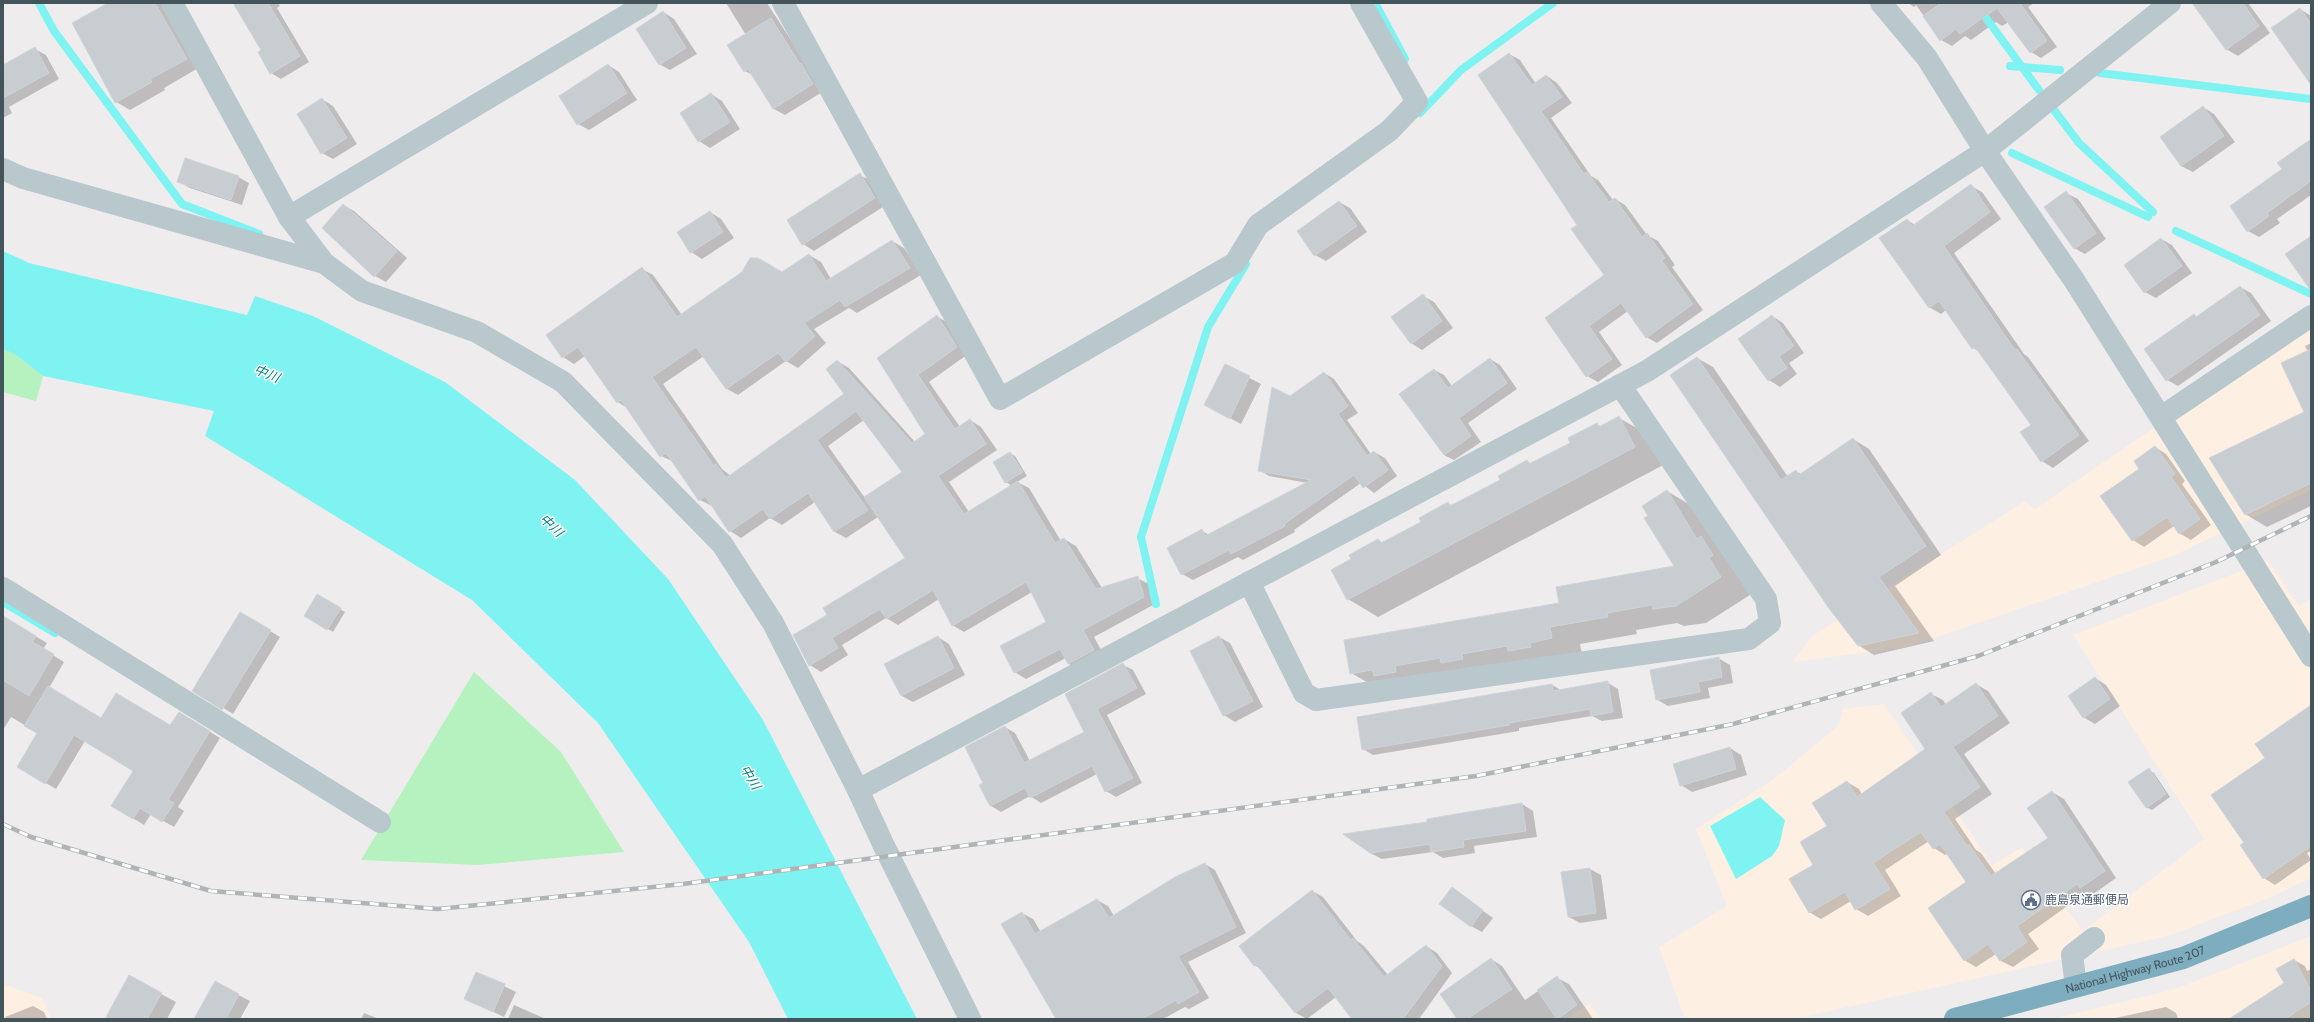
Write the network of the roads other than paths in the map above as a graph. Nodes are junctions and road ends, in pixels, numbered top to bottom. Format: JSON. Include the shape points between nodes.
{"nodes":[{"id":1,"x":172,"y":3,"type":"edge"},
{"id":2,"x":647,"y":3,"type":"edge"},
{"id":3,"x":783,"y":3,"type":"edge"},
{"id":4,"x":1361,"y":3,"type":"edge"},
{"id":5,"x":1881,"y":3,"type":"edge"},
{"id":6,"x":2170,"y":3,"type":"edge"},
{"id":7,"x":1985,"y":151,"type":"junction"},
{"id":8,"x":3,"y":169,"type":"edge"},
{"id":9,"x":289,"y":217,"type":"junction"},
{"id":10,"x":324,"y":263,"type":"junction"},
{"id":11,"x":2311,"y":316,"type":"edge"},
{"id":12,"x":1620,"y":385,"type":"junction"},
{"id":13,"x":2161,"y":417,"type":"junction"},
{"id":14,"x":1249,"y":582,"type":"junction"},
{"id":15,"x":3,"y":588,"type":"edge"},
{"id":16,"x":2311,"y":656,"type":"edge"},
{"id":17,"x":858,"y":790,"type":"junction"},
{"id":18,"x":380,"y":822,"type":"dead end"},
{"id":19,"x":2311,"y":906,"type":"edge"},
{"id":20,"x":2094,"y":938,"type":"dead end"},
{"id":21,"x":2076,"y":986,"type":"junction"},
{"id":22,"x":970,"y":1019,"type":"edge"},
{"id":23,"x":1955,"y":1019,"type":"edge"}],
"edges":[{"from":1,"to":9,"type":"street"},
{"from":2,"to":9,"type":"street"},
{"from":3,"to":4,"type":"street","via":[[1000,399],[1235,262],[1258,225],[1390,131],[1417,102]]},
{"from":5,"to":7,"type":"street","via":[[1927,58]]},
{"from":6,"to":7,"type":"street"},
{"from":7,"to":12,"type":"street","via":[[1647,371]]},
{"from":7,"to":13,"type":"street","via":[[2074,280]]},
{"from":8,"to":10,"type":"street","via":[[23,178]]},
{"from":9,"to":10,"type":"street"},
{"from":10,"to":17,"type":"street","via":[[362,291],[477,332],[563,382],[722,544],[773,623]]},
{"from":11,"to":13,"type":"street"},
{"from":12,"to":14,"type":"street"},
{"from":12,"to":14,"type":"street","via":[[1766,599],[1770,623],[1749,639],[1316,700],[1304,693]]},
{"from":13,"to":16,"type":"street"},
{"from":14,"to":17,"type":"street"},
{"from":15,"to":18,"type":"street"},
{"from":17,"to":22,"type":"street","via":[[890,860]]},
{"from":19,"to":21,"type":"highway","name":"National Highway Route 207","via":[[2183,958]]},
{"from":20,"to":21,"type":"street","via":[[2072,955]]},
{"from":21,"to":23,"type":"highway","name":"National Highway Route 207"}]}
